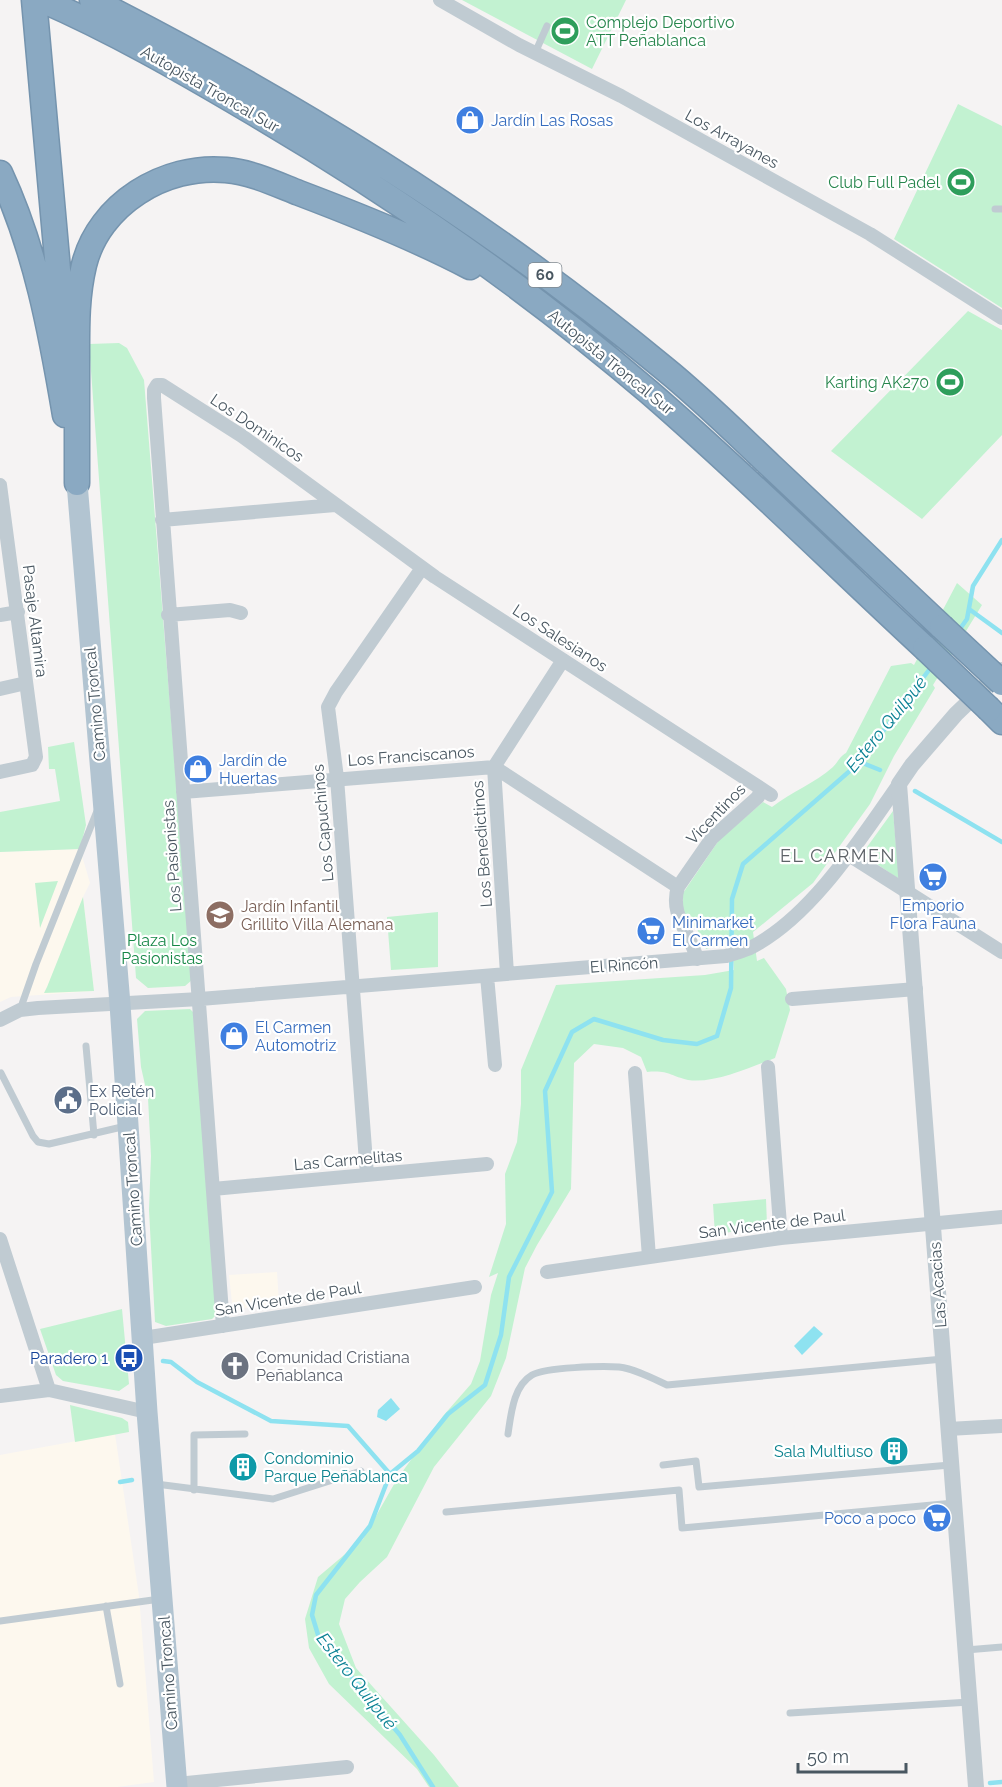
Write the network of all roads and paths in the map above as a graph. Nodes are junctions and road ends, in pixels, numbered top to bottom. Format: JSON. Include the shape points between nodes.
{"nodes":[{"id":1,"x":92,"y":0,"type":"edge"},
{"id":2,"x":440,"y":0,"type":"edge"},
{"id":3,"x":42,"y":1,"type":"edge"},
{"id":4,"x":547,"y":26,"type":"dead end"},
{"id":5,"x":535,"y":53,"type":"junction"},
{"id":6,"x":0,"y":173,"type":"edge"},
{"id":7,"x":1001,"y":313,"type":"edge"},
{"id":8,"x":553,"y":314,"type":"junction"},
{"id":9,"x":157,"y":385,"type":"joint"},
{"id":10,"x":77,"y":483,"type":"junction"},
{"id":11,"x":0,"y":484,"type":"edge"},
{"id":12,"x":335,"y":505,"type":"junction"},
{"id":13,"x":162,"y":520,"type":"junction"},
{"id":14,"x":3,"y":522,"type":"edge"},
{"id":15,"x":422,"y":568,"type":"junction"},
{"id":16,"x":18,"y":612,"type":"junction"},
{"id":17,"x":241,"y":614,"type":"dead end"},
{"id":18,"x":0,"y":615,"type":"edge"},
{"id":19,"x":168,"y":615,"type":"junction"},
{"id":20,"x":563,"y":660,"type":"junction"},
{"id":21,"x":1002,"y":670,"type":"edge"},
{"id":22,"x":26,"y":683,"type":"junction"},
{"id":23,"x":1002,"y":683,"type":"edge"},
{"id":24,"x":0,"y":688,"type":"edge"},
{"id":25,"x":995,"y":716,"type":"edge"},
{"id":26,"x":494,"y":767,"type":"junction"},
{"id":27,"x":0,"y":772,"type":"edge"},
{"id":28,"x":337,"y":778,"type":"junction"},
{"id":29,"x":899,"y":784,"type":"junction"},
{"id":30,"x":183,"y":792,"type":"junction"},
{"id":31,"x":766,"y":792,"type":"joint"},
{"id":32,"x":103,"y":797,"type":"junction"},
{"id":33,"x":849,"y":855,"type":"junction"},
{"id":34,"x":678,"y":887,"type":"junction"},
{"id":35,"x":907,"y":891,"type":"junction"},
{"id":36,"x":1002,"y":952,"type":"edge"},
{"id":37,"x":697,"y":959,"type":"junction"},
{"id":38,"x":507,"y":974,"type":"junction"},
{"id":39,"x":487,"y":976,"type":"junction"},
{"id":40,"x":353,"y":986,"type":"junction"},
{"id":41,"x":916,"y":988,"type":"junction"},
{"id":42,"x":200,"y":999,"type":"junction"},
{"id":43,"x":792,"y":999,"type":"dead end"},
{"id":44,"x":120,"y":1004,"type":"junction"},
{"id":45,"x":20,"y":1010,"type":"junction"},
{"id":46,"x":0,"y":1020,"type":"edge"},
{"id":47,"x":86,"y":1046,"type":"dead end"},
{"id":48,"x":495,"y":1065,"type":"dead end"},
{"id":49,"x":768,"y":1067,"type":"dead end"},
{"id":50,"x":1,"y":1072,"type":"edge"},
{"id":51,"x":635,"y":1073,"type":"dead end"},
{"id":52,"x":128,"y":1126,"type":"junction"},
{"id":53,"x":94,"y":1135,"type":"junction"},
{"id":54,"x":487,"y":1164,"type":"dead end"},
{"id":55,"x":367,"y":1175,"type":"junction"},
{"id":56,"x":213,"y":1189,"type":"junction"},
{"id":57,"x":1002,"y":1217,"type":"edge"},
{"id":58,"x":933,"y":1222,"type":"junction"},
{"id":59,"x":781,"y":1238,"type":"junction"},
{"id":60,"x":0,"y":1239,"type":"edge"},
{"id":61,"x":649,"y":1257,"type":"junction"},
{"id":62,"x":548,"y":1272,"type":"dead end"},
{"id":63,"x":7,"y":1279,"type":"edge"},
{"id":64,"x":475,"y":1287,"type":"dead end"},
{"id":65,"x":223,"y":1326,"type":"junction"},
{"id":66,"x":143,"y":1338,"type":"junction"},
{"id":67,"x":943,"y":1359,"type":"junction"},
{"id":68,"x":49,"y":1390,"type":"junction"},
{"id":69,"x":0,"y":1396,"type":"edge"},
{"id":70,"x":147,"y":1412,"type":"junction"},
{"id":71,"x":1002,"y":1426,"type":"edge"},
{"id":72,"x":948,"y":1429,"type":"junction"},
{"id":73,"x":245,"y":1434,"type":"dead end"},
{"id":74,"x":507,"y":1434,"type":"dead end"},
{"id":75,"x":663,"y":1465,"type":"dead end"},
{"id":76,"x":951,"y":1465,"type":"junction"},
{"id":77,"x":361,"y":1471,"type":"dead end"},
{"id":78,"x":153,"y":1484,"type":"junction"},
{"id":79,"x":194,"y":1490,"type":"junction"},
{"id":80,"x":954,"y":1503,"type":"junction"},
{"id":81,"x":446,"y":1512,"type":"dead end"},
{"id":82,"x":162,"y":1599,"type":"junction"},
{"id":83,"x":106,"y":1606,"type":"junction"},
{"id":84,"x":0,"y":1621,"type":"edge"},
{"id":85,"x":1002,"y":1647,"type":"edge"},
{"id":86,"x":965,"y":1650,"type":"junction"},
{"id":87,"x":120,"y":1684,"type":"dead end"},
{"id":88,"x":970,"y":1702,"type":"junction"},
{"id":89,"x":790,"y":1713,"type":"dead end"},
{"id":90,"x":346,"y":1767,"type":"dead end"},
{"id":91,"x":177,"y":1785,"type":"edge"},
{"id":92,"x":976,"y":1787,"type":"edge"}],
"edges":[{"from":1,"to":23,"type":"highway","name":"Autopista Troncal Sur","number":"60","bridge":true,"via":[[193,51],[362,150],[438,199],[630,340],[697,397]]},
{"from":2,"to":5,"type":"street","name":"Los Arrayanes"},
{"from":3,"to":8,"type":"highway","name":"Autopista Troncal Sur","number":"60","via":[[183,72],[336,162],[462,246]]},
{"from":3,"to":10,"type":"highway"},
{"from":4,"to":5,"type":"lane"},
{"from":5,"to":7,"type":"street","name":"Los Arrayanes","via":[[631,101],[870,234]]},
{"from":6,"to":10,"type":"highway","via":[[38,276]]},
{"from":8,"to":10,"type":"highway","via":[[431,247],[268,181],[210,169],[160,180],[133,195],[108,219],[84,264],[77,311]]},
{"from":8,"to":25,"type":"highway","name":"Autopista Troncal Sur","number":"60","bridge":true,"via":[[676,415]]},
{"from":9,"to":12,"type":"street","name":"Los Dominicos","via":[[242,436]]},
{"from":9,"to":13,"type":"street","name":"Los Pasionistas","via":[[154,398]]},
{"from":10,"to":32,"type":"main road","name":"Camino Troncal"},
{"from":11,"to":14,"type":"street","name":"Pasaje Altamira"},
{"from":12,"to":13,"type":"street"},
{"from":12,"to":15,"type":"street","name":"Los Salesianos"},
{"from":13,"to":19,"type":"street","name":"Los Pasionistas"},
{"from":14,"to":16,"type":"street","name":"Pasaje Altamira"},
{"from":15,"to":20,"type":"street","name":"Los Salesianos"},
{"from":15,"to":28,"type":"street","name":"Los Capuchinos","via":[[328,707]]},
{"from":16,"to":18,"type":"street"},
{"from":16,"to":22,"type":"street","name":"Pasaje Altamira"},
{"from":17,"to":19,"type":"street","via":[[230,610]]},
{"from":19,"to":30,"type":"street","name":"Los Pasionistas"},
{"from":20,"to":26,"type":"street","name":"Los Benedictinos"},
{"from":20,"to":31,"type":"street","name":"Los Salesianos"},
{"from":21,"to":29,"type":"street","name":"El Rincón","via":[[956,714]]},
{"from":22,"to":24,"type":"street"},
{"from":22,"to":27,"type":"street","name":"Pasaje Altamira","via":[[35,761]]},
{"from":26,"to":28,"type":"street","name":"Los Franciscanos"},
{"from":26,"to":34,"type":"street","name":"Los Franciscanos"},
{"from":26,"to":38,"type":"street","name":"Los Benedictinos"},
{"from":28,"to":30,"type":"street","name":"Los Franciscanos"},
{"from":28,"to":40,"type":"street","name":"Los Capuchinos"},
{"from":29,"to":33,"type":"street","name":"El Rincón"},
{"from":29,"to":35,"type":"street","name":"Las Acacias"},
{"from":30,"to":42,"type":"street","name":"Los Pasionistas"},
{"from":31,"to":34,"type":"street","name":"Vicentinos","via":[[712,838]]},
{"from":32,"to":44,"type":"main road","name":"Camino Troncal"},
{"from":32,"to":45,"type":"lane"},
{"from":33,"to":35,"type":"street"},
{"from":33,"to":37,"type":"street","name":"El Rincón","via":[[810,903],[752,948]]},
{"from":34,"to":37,"type":"street","via":[[677,918]]},
{"from":35,"to":36,"type":"street"},
{"from":35,"to":41,"type":"street","name":"Las Acacias"},
{"from":37,"to":38,"type":"street","name":"El Rincón"},
{"from":38,"to":39,"type":"street","name":"El Rincón"},
{"from":39,"to":40,"type":"street","name":"El Rincón"},
{"from":39,"to":48,"type":"street"},
{"from":40,"to":42,"type":"street","name":"El Rincón"},
{"from":40,"to":55,"type":"street","name":"Los Capuchinos"},
{"from":41,"to":43,"type":"street"},
{"from":41,"to":58,"type":"street","name":"Las Acacias"},
{"from":42,"to":44,"type":"street","name":"El Rincón"},
{"from":42,"to":56,"type":"street","name":"Los Pasionistas"},
{"from":44,"to":45,"type":"street","name":"El Rincón"},
{"from":44,"to":52,"type":"main road","name":"Camino Troncal"},
{"from":45,"to":46,"type":"street"},
{"from":47,"to":53,"type":"lane"},
{"from":49,"to":59,"type":"street"},
{"from":50,"to":53,"type":"lane","via":[[38,1142],[49,1144]]},
{"from":51,"to":61,"type":"street"},
{"from":52,"to":53,"type":"lane"},
{"from":52,"to":66,"type":"main road","name":"Camino Troncal"},
{"from":54,"to":55,"type":"street","name":"Las Carmelitas"},
{"from":55,"to":56,"type":"street","name":"Las Carmelitas"},
{"from":56,"to":65,"type":"street","name":"Los Pasionistas"},
{"from":57,"to":58,"type":"street","name":"San Vicente de Paul"},
{"from":58,"to":59,"type":"street","name":"San Vicente de Paul"},
{"from":58,"to":67,"type":"street","name":"Las Acacias"},
{"from":59,"to":61,"type":"street","name":"San Vicente de Paul"},
{"from":60,"to":63,"type":"street"},
{"from":61,"to":62,"type":"street","name":"San Vicente de Paul"},
{"from":63,"to":68,"type":"street"},
{"from":64,"to":65,"type":"street","name":"San Vicente de Paul"},
{"from":65,"to":66,"type":"street","name":"San Vicente de Paul"},
{"from":66,"to":70,"type":"main road","name":"Camino Troncal"},
{"from":67,"to":72,"type":"street","name":"Las Acacias"},
{"from":67,"to":74,"type":"lane","via":[[667,1384],[620,1367],[562,1368],[532,1375],[520,1387]]},
{"from":68,"to":69,"type":"street"},
{"from":68,"to":70,"type":"street"},
{"from":70,"to":78,"type":"main road","name":"Camino Troncal"},
{"from":71,"to":72,"type":"street"},
{"from":72,"to":76,"type":"street","name":"Las Acacias"},
{"from":73,"to":79,"type":"lane","via":[[194,1435]]},
{"from":75,"to":76,"type":"lane","via":[[696,1461],[699,1487]]},
{"from":76,"to":80,"type":"street","name":"Las Acacias"},
{"from":77,"to":79,"type":"lane","via":[[273,1499]]},
{"from":78,"to":79,"type":"lane"},
{"from":78,"to":82,"type":"main road","name":"Camino Troncal"},
{"from":80,"to":81,"type":"lane","via":[[682,1528],[679,1490]]},
{"from":80,"to":86,"type":"street","name":"Las Acacias"},
{"from":82,"to":83,"type":"lane"},
{"from":82,"to":91,"type":"main road","name":"Camino Troncal"},
{"from":83,"to":84,"type":"lane"},
{"from":83,"to":87,"type":"lane"},
{"from":85,"to":86,"type":"lane"},
{"from":86,"to":88,"type":"street","name":"Las Acacias"},
{"from":88,"to":89,"type":"lane"},
{"from":88,"to":92,"type":"street","name":"Las Acacias"},
{"from":90,"to":91,"type":"street"}]}
